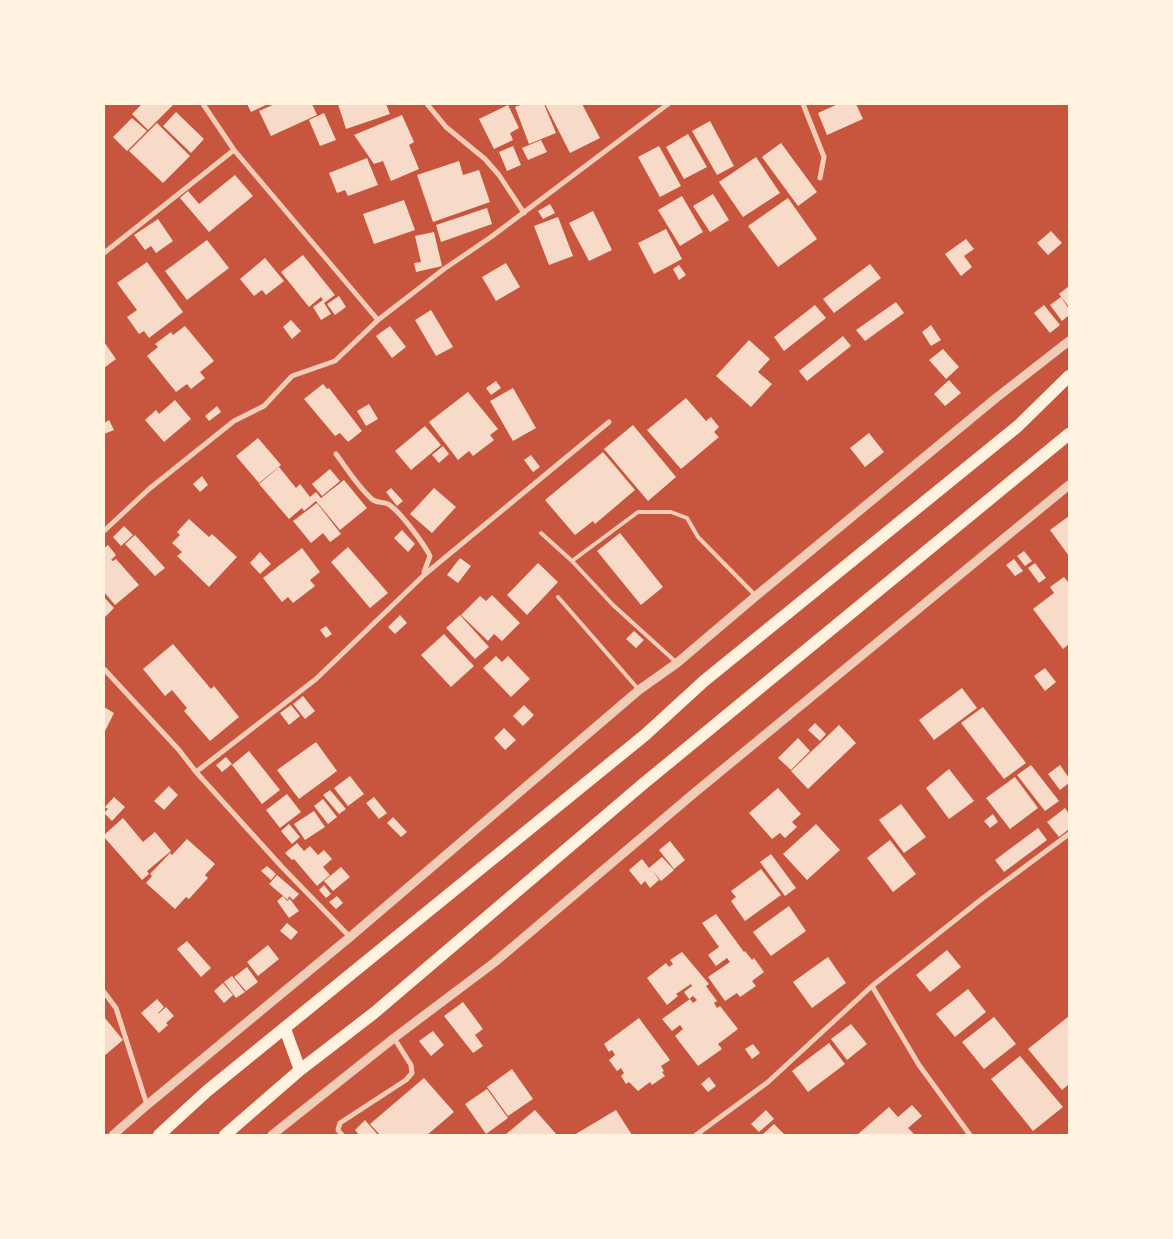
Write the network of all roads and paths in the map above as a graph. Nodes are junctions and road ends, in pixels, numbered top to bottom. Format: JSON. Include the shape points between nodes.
{"nodes":[{"id":1,"x":203,"y":104,"type":"edge"},
{"id":2,"x":427,"y":104,"type":"edge"},
{"id":3,"x":668,"y":104,"type":"edge"},
{"id":4,"x":803,"y":104,"type":"edge"},
{"id":5,"x":234,"y":150,"type":"junction"},
{"id":6,"x":820,"y":178,"type":"dead end"},
{"id":7,"x":524,"y":213,"type":"junction"},
{"id":8,"x":104,"y":253,"type":"edge"},
{"id":9,"x":378,"y":320,"type":"junction"},
{"id":10,"x":1069,"y":341,"type":"edge"},
{"id":11,"x":1069,"y":376,"type":"edge"},
{"id":12,"x":609,"y":422,"type":"dead end"},
{"id":13,"x":1069,"y":434,"type":"edge"},
{"id":14,"x":336,"y":454,"type":"dead end"},
{"id":15,"x":1069,"y":485,"type":"edge"},
{"id":16,"x":104,"y":531,"type":"edge"},
{"id":17,"x":541,"y":533,"type":"dead end"},
{"id":18,"x":572,"y":562,"type":"junction"},
{"id":19,"x":424,"y":574,"type":"junction"},
{"id":20,"x":756,"y":596,"type":"junction"},
{"id":21,"x":558,"y":597,"type":"dead end"},
{"id":22,"x":677,"y":663,"type":"junction"},
{"id":23,"x":104,"y":669,"type":"edge"},
{"id":24,"x":639,"y":690,"type":"junction"},
{"id":25,"x":196,"y":772,"type":"junction"},
{"id":26,"x":1069,"y":834,"type":"edge"},
{"id":27,"x":350,"y":937,"type":"junction"},
{"id":28,"x":872,"y":986,"type":"junction"},
{"id":29,"x":104,"y":992,"type":"edge"},
{"id":30,"x":285,"y":1029,"type":"junction"},
{"id":31,"x":394,"y":1038,"type":"junction"},
{"id":32,"x":300,"y":1070,"type":"junction"},
{"id":33,"x":147,"y":1105,"type":"junction"},
{"id":34,"x":113,"y":1135,"type":"edge"},
{"id":35,"x":159,"y":1135,"type":"edge"},
{"id":36,"x":225,"y":1135,"type":"edge"},
{"id":37,"x":272,"y":1135,"type":"edge"},
{"id":38,"x":342,"y":1135,"type":"edge"},
{"id":39,"x":696,"y":1135,"type":"edge"},
{"id":40,"x":970,"y":1135,"type":"edge"}],
"edges":[{"from":1,"to":5,"type":"street"},
{"from":2,"to":7,"type":"street","via":[[446,127],[486,159]]},
{"from":3,"to":7,"type":"street"},
{"from":4,"to":6,"type":"street","via":[[824,157]]},
{"from":5,"to":8,"type":"street"},
{"from":5,"to":9,"type":"street"},
{"from":7,"to":9,"type":"street"},
{"from":9,"to":16,"type":"street","via":[[335,361],[292,376],[264,406],[234,421],[149,489]]},
{"from":10,"to":20,"type":"street"},
{"from":11,"to":30,"type":"main road","via":[[1018,426],[704,681],[645,735]]},
{"from":12,"to":19,"type":"street"},
{"from":13,"to":32,"type":"main road","via":[[643,784],[374,1013]]},
{"from":14,"to":19,"type":"street","via":[[375,502],[388,504],[424,544],[430,556]]},
{"from":15,"to":31,"type":"street","via":[[693,794],[495,962]]},
{"from":17,"to":18,"type":"lane"},
{"from":18,"to":20,"type":"lane","via":[[638,512],[671,512],[687,518],[698,537]]},
{"from":18,"to":22,"type":"lane","via":[[613,605]]},
{"from":19,"to":25,"type":"street","via":[[316,679]]},
{"from":20,"to":22,"type":"street"},
{"from":21,"to":24,"type":"lane"},
{"from":22,"to":24,"type":"street"},
{"from":23,"to":25,"type":"street"},
{"from":24,"to":27,"type":"street"},
{"from":25,"to":27,"type":"street"},
{"from":26,"to":28,"type":"street"},
{"from":27,"to":33,"type":"street"},
{"from":28,"to":39,"type":"street","via":[[768,1082]]},
{"from":28,"to":40,"type":"street","via":[[919,1065]]},
{"from":29,"to":33,"type":"street","via":[[116,1008]]},
{"from":30,"to":32,"type":"main road"},
{"from":30,"to":35,"type":"main road","via":[[207,1091]]},
{"from":31,"to":37,"type":"street"},
{"from":31,"to":38,"type":"street","via":[[411,1065],[412,1073],[340,1123],[338,1130]]},
{"from":32,"to":36,"type":"main road"},
{"from":33,"to":34,"type":"street"}]}
